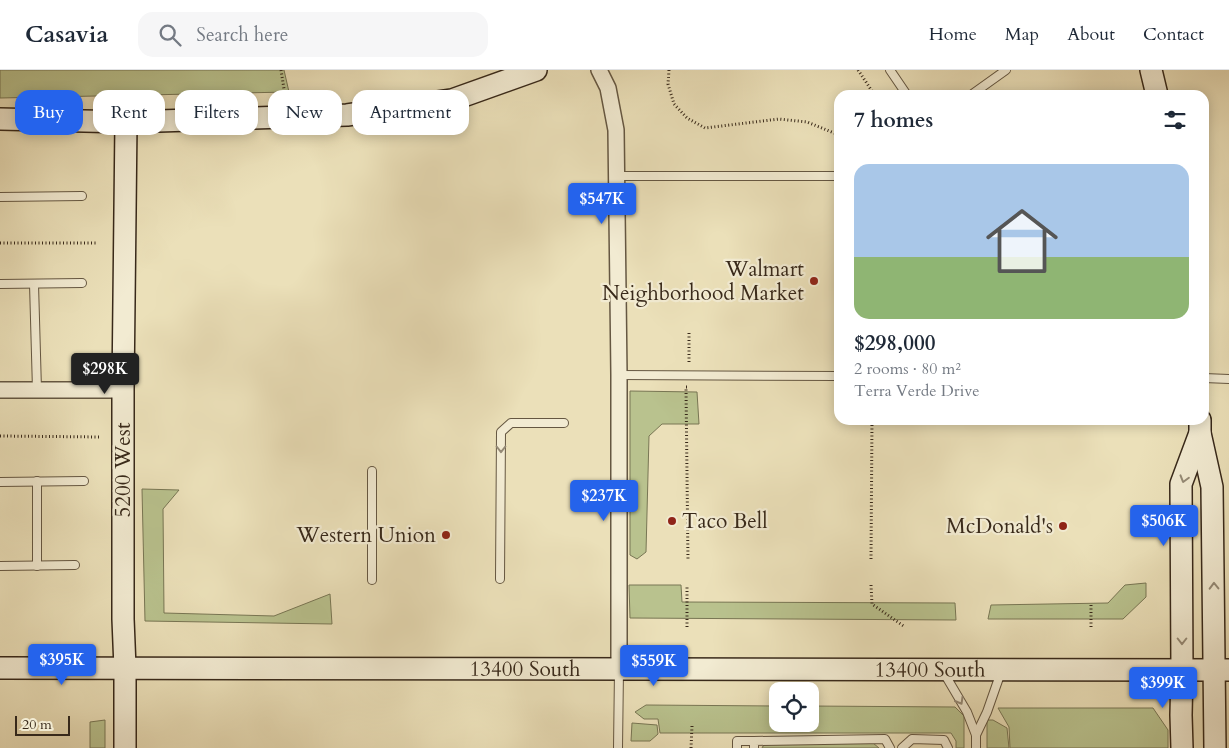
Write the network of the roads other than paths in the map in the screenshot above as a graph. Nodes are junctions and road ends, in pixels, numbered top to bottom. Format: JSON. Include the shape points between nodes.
{"nodes":[{"id":1,"x":536,"y":70,"type":"edge"},
{"id":2,"x":599,"y":70,"type":"edge"},
{"id":3,"x":890,"y":70,"type":"edge"},
{"id":4,"x":1006,"y":70,"type":"edge"},
{"id":5,"x":1151,"y":70,"type":"edge"},
{"id":6,"x":904,"y":90,"type":"edge"},
{"id":7,"x":978,"y":90,"type":"edge"},
{"id":8,"x":1156,"y":90,"type":"edge"},
{"id":9,"x":0,"y":119,"type":"edge"},
{"id":10,"x":93,"y":121,"type":"edge"},
{"id":11,"x":165,"y":121,"type":"edge"},
{"id":12,"x":126,"y":135,"type":"edge"},
{"id":13,"x":616,"y":176,"type":"junction"},
{"id":14,"x":834,"y":176,"type":"edge"},
{"id":15,"x":82,"y":196,"type":"dead end"},
{"id":16,"x":0,"y":197,"type":"edge"},
{"id":17,"x":82,"y":283,"type":"dead end"},
{"id":18,"x":0,"y":284,"type":"edge"},
{"id":19,"x":34,"y":284,"type":"junction"},
{"id":20,"x":619,"y":375,"type":"junction"},
{"id":21,"x":834,"y":376,"type":"edge"},
{"id":22,"x":1209,"y":378,"type":"edge"},
{"id":23,"x":1229,"y":379,"type":"edge"},
{"id":24,"x":0,"y":390,"type":"edge"},
{"id":25,"x":37,"y":390,"type":"junction"},
{"id":26,"x":123,"y":390,"type":"junction"},
{"id":27,"x":564,"y":423,"type":"dead end"},
{"id":28,"x":1200,"y":426,"type":"edge"},
{"id":29,"x":372,"y":471,"type":"dead end"},
{"id":30,"x":37,"y":481,"type":"junction"},
{"id":31,"x":84,"y":481,"type":"dead end"},
{"id":32,"x":0,"y":482,"type":"edge"},
{"id":33,"x":75,"y":565,"type":"dead end"},
{"id":34,"x":0,"y":566,"type":"edge"},
{"id":35,"x":38,"y":566,"type":"junction"},
{"id":36,"x":500,"y":579,"type":"dead end"},
{"id":37,"x":372,"y":580,"type":"dead end"},
{"id":38,"x":0,"y":668,"type":"edge"},
{"id":39,"x":125,"y":668,"type":"junction"},
{"id":40,"x":619,"y":668,"type":"junction"},
{"id":41,"x":942,"y":669,"type":"junction"},
{"id":42,"x":1001,"y":669,"type":"junction"},
{"id":43,"x":1182,"y":670,"type":"junction"},
{"id":44,"x":1221,"y":670,"type":"edge"},
{"id":45,"x":976,"y":735,"type":"junction"},
{"id":46,"x":754,"y":745,"type":"edge"},
{"id":47,"x":125,"y":748,"type":"edge"},
{"id":48,"x":618,"y":748,"type":"edge"},
{"id":49,"x":737,"y":748,"type":"edge"},
{"id":50,"x":890,"y":748,"type":"edge"},
{"id":51,"x":902,"y":748,"type":"edge"},
{"id":52,"x":948,"y":748,"type":"edge"},
{"id":53,"x":976,"y":748,"type":"edge"},
{"id":54,"x":1182,"y":748,"type":"edge"},
{"id":55,"x":1215,"y":748,"type":"edge"}],
"edges":[{"from":1,"to":11,"type":"street","via":[[452,100],[347,115]]},
{"from":2,"to":13,"type":"street","via":[[608,88],[616,130]]},
{"from":3,"to":6,"type":"lane"},
{"from":4,"to":7,"type":"lane"},
{"from":5,"to":8,"type":"street"},
{"from":9,"to":10,"type":"street"},
{"from":12,"to":26,"type":"street","name":"5200 West"},
{"from":13,"to":14,"type":"lane"},
{"from":13,"to":20,"type":"street"},
{"from":15,"to":16,"type":"lane"},
{"from":17,"to":19,"type":"lane"},
{"from":18,"to":19,"type":"lane"},
{"from":19,"to":25,"type":"lane"},
{"from":20,"to":21,"type":"lane"},
{"from":20,"to":40,"type":"street"},
{"from":22,"to":23,"type":"lane"},
{"from":24,"to":25,"type":"street"},
{"from":25,"to":26,"type":"street"},
{"from":26,"to":39,"type":"street","name":"5200 West","via":[[122,619]]},
{"from":27,"to":36,"type":"lane","one_way":true,"via":[[511,423],[501,432]]},
{"from":28,"to":43,"type":"street","one_way":true,"via":[[1182,484]]},
{"from":44,"to":28,"type":"street","one_way":true,"via":[[1214,620],[1212,487]]},
{"from":29,"to":37,"type":"lane"},
{"from":30,"to":31,"type":"lane"},
{"from":30,"to":32,"type":"lane"},
{"from":30,"to":35,"type":"lane"},
{"from":33,"to":35,"type":"lane"},
{"from":34,"to":35,"type":"lane"},
{"from":38,"to":39,"type":"street","name":"13400 South"},
{"from":39,"to":40,"type":"street","name":"13400 South"},
{"from":39,"to":47,"type":"street","name":"5200 West"},
{"from":40,"to":41,"type":"street","name":"13400 South"},
{"from":40,"to":48,"type":"lane"},
{"from":41,"to":42,"type":"street","name":"13400 South"},
{"from":41,"to":45,"type":"lane","one_way":true,"via":[[967,712]]},
{"from":42,"to":43,"type":"street","name":"13400 South"},
{"from":42,"to":45,"type":"lane"},
{"from":43,"to":44,"type":"street","name":"13400 South"},
{"from":43,"to":54,"type":"street"},
{"from":44,"to":55,"type":"street"},
{"from":45,"to":53,"type":"lane"},
{"from":46,"to":49,"type":"lane","via":[[737,741]]},
{"from":46,"to":50,"type":"lane","via":[[885,739]]},
{"from":51,"to":52,"type":"lane","via":[[912,739],[944,740]]}]}
